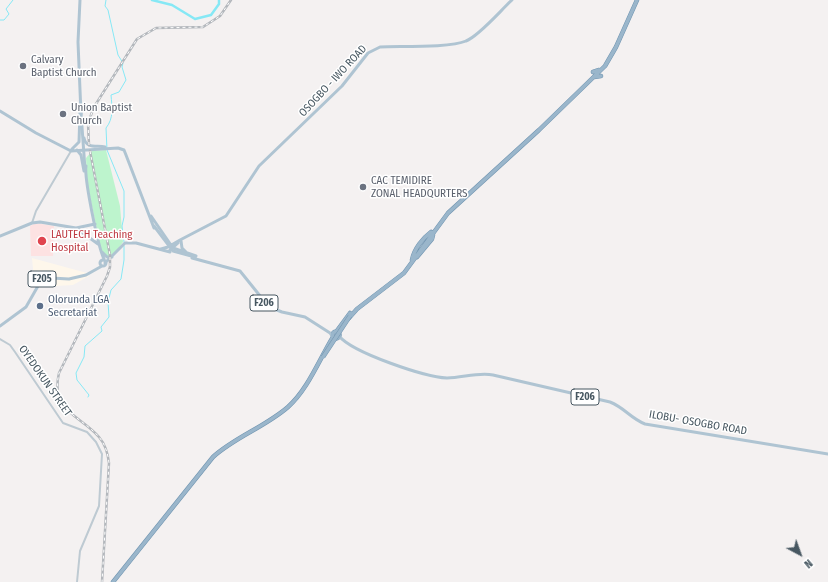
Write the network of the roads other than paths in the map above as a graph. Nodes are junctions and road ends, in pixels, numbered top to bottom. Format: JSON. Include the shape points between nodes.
{"nodes":[{"id":1,"x":79,"y":0,"type":"edge"},
{"id":2,"x":636,"y":0,"type":"edge"},
{"id":3,"x":512,"y":1,"type":"edge"},
{"id":4,"x":77,"y":39,"type":"junction"},
{"id":5,"x":0,"y":110,"type":"edge"},
{"id":6,"x":80,"y":114,"type":"junction"},
{"id":7,"x":106,"y":147,"type":"junction"},
{"id":8,"x":72,"y":150,"type":"junction"},
{"id":9,"x":77,"y":150,"type":"junction"},
{"id":10,"x":92,"y":150,"type":"junction"},
{"id":11,"x":270,"y":156,"type":"junction"},
{"id":12,"x":84,"y":169,"type":"junction"},
{"id":13,"x":32,"y":223,"type":"junction"},
{"id":14,"x":95,"y":224,"type":"junction"},
{"id":15,"x":155,"y":226,"type":"junction"},
{"id":16,"x":76,"y":228,"type":"junction"},
{"id":17,"x":0,"y":236,"type":"edge"},
{"id":18,"x":181,"y":241,"type":"junction"},
{"id":19,"x":98,"y":244,"type":"junction"},
{"id":20,"x":171,"y":245,"type":"junction"},
{"id":21,"x":162,"y":249,"type":"junction"},
{"id":22,"x":101,"y":250,"type":"junction"},
{"id":23,"x":187,"y":253,"type":"junction"},
{"id":24,"x":114,"y":256,"type":"junction"},
{"id":25,"x":195,"y":257,"type":"junction"},
{"id":26,"x":103,"y":262,"type":"junction"},
{"id":27,"x":349,"y":315,"type":"junction"},
{"id":28,"x":0,"y":325,"type":"edge"},
{"id":29,"x":336,"y":336,"type":"junction"},
{"id":30,"x":0,"y":339,"type":"edge"},
{"id":31,"x":323,"y":357,"type":"junction"},
{"id":32,"x":310,"y":377,"type":"junction"},
{"id":33,"x":828,"y":454,"type":"edge"},
{"id":34,"x":186,"y":483,"type":"dead end"},
{"id":35,"x":188,"y":488,"type":"junction"},
{"id":36,"x":77,"y":582,"type":"edge"},
{"id":37,"x":114,"y":582,"type":"edge"}],
"edges":[{"from":1,"to":4,"type":"main road"},
{"from":2,"to":27,"type":"highway","via":[[600,73],[593,74],[546,121],[447,211],[414,259],[397,277]]},
{"from":3,"to":11,"type":"main road","name":"OSOGBO - IWO ROAD","via":[[465,42],[374,49],[317,112]]},
{"from":4,"to":6,"type":"main road"},
{"from":4,"to":6,"type":"main road"},
{"from":5,"to":8,"type":"main road"},
{"from":6,"to":7,"type":"main road","via":[[85,142]]},
{"from":6,"to":8,"type":"main road","via":[[79,142]]},
{"from":6,"to":12,"type":"main road","bridge":true},
{"from":7,"to":8,"type":"main road"},
{"from":7,"to":10,"type":"main road"},
{"from":7,"to":15,"type":"main road","via":[[118,146],[125,149]]},
{"from":8,"to":9,"type":"main road"},
{"from":8,"to":13,"type":"street","via":[[36,211]]},
{"from":9,"to":10,"type":"main road"},
{"from":9,"to":12,"type":"main road","via":[[81,155]]},
{"from":10,"to":12,"type":"main road","via":[[86,155]]},
{"from":11,"to":18,"type":"main road","name":"OSOGBO - IWO ROAD","via":[[228,216]]},
{"from":11,"to":20,"type":"main road","name":"OSOGBO - IWO ROAD","via":[[256,170],[226,216]]},
{"from":12,"to":14,"type":"main road"},
{"from":13,"to":16,"type":"main road"},
{"from":13,"to":17,"type":"main road"},
{"from":14,"to":16,"type":"main road"},
{"from":14,"to":19,"type":"main road"},
{"from":14,"to":22,"type":"main road"},
{"from":15,"to":20,"type":"main road"},
{"from":15,"to":25,"type":"main road","number":"F206","bridge":true,"via":[[173,251]]},
{"from":16,"to":19,"type":"main road"},
{"from":18,"to":20,"type":"main road","name":"OSOGBO - IWO ROAD"},
{"from":18,"to":23,"type":"main road","via":[[182,248]]},
{"from":19,"to":26,"type":"main road"},
{"from":20,"to":21,"type":"main road"},
{"from":20,"to":21,"type":"main road"},
{"from":20,"to":23,"type":"main road"},
{"from":20,"to":25,"type":"main road","via":[[175,253]]},
{"from":21,"to":24,"type":"main road","via":[[136,243],[124,244]]},
{"from":22,"to":24,"type":"main road","via":[[107,257]]},
{"from":22,"to":26,"type":"main road"},
{"from":23,"to":25,"type":"main road"},
{"from":24,"to":26,"type":"main road"},
{"from":25,"to":29,"type":"main road","number":"F206","via":[[240,271],[269,307],[305,317]]},
{"from":26,"to":28,"type":"main road","number":"F205","via":[[86,274],[42,280],[23,308]]},
{"from":26,"to":28,"type":"main road","number":"F205","via":[[86,275],[42,281],[25,308]]},
{"from":27,"to":29,"type":"highway"},
{"from":27,"to":31,"type":"highway","bridge":true},
{"from":29,"to":31,"type":"highway"},
{"from":29,"to":33,"type":"main road","name":"ILOBU- OSOGBO ROAD","number":"F206","via":[[367,354],[428,375],[447,378],[488,374],[610,402],[645,424]]},
{"from":30,"to":36,"type":"street","name":"OYEDOKUN STREET","via":[[10,345],[63,423],[87,432],[101,452],[100,506],[80,551]]},
{"from":31,"to":32,"type":"highway"},
{"from":32,"to":35,"type":"highway","via":[[287,407],[222,449]]},
{"from":32,"to":37,"type":"highway","via":[[300,396],[288,408],[229,446],[210,463]]},
{"from":34,"to":35,"type":"highway"},
{"from":35,"to":37,"type":"highway"}]}
